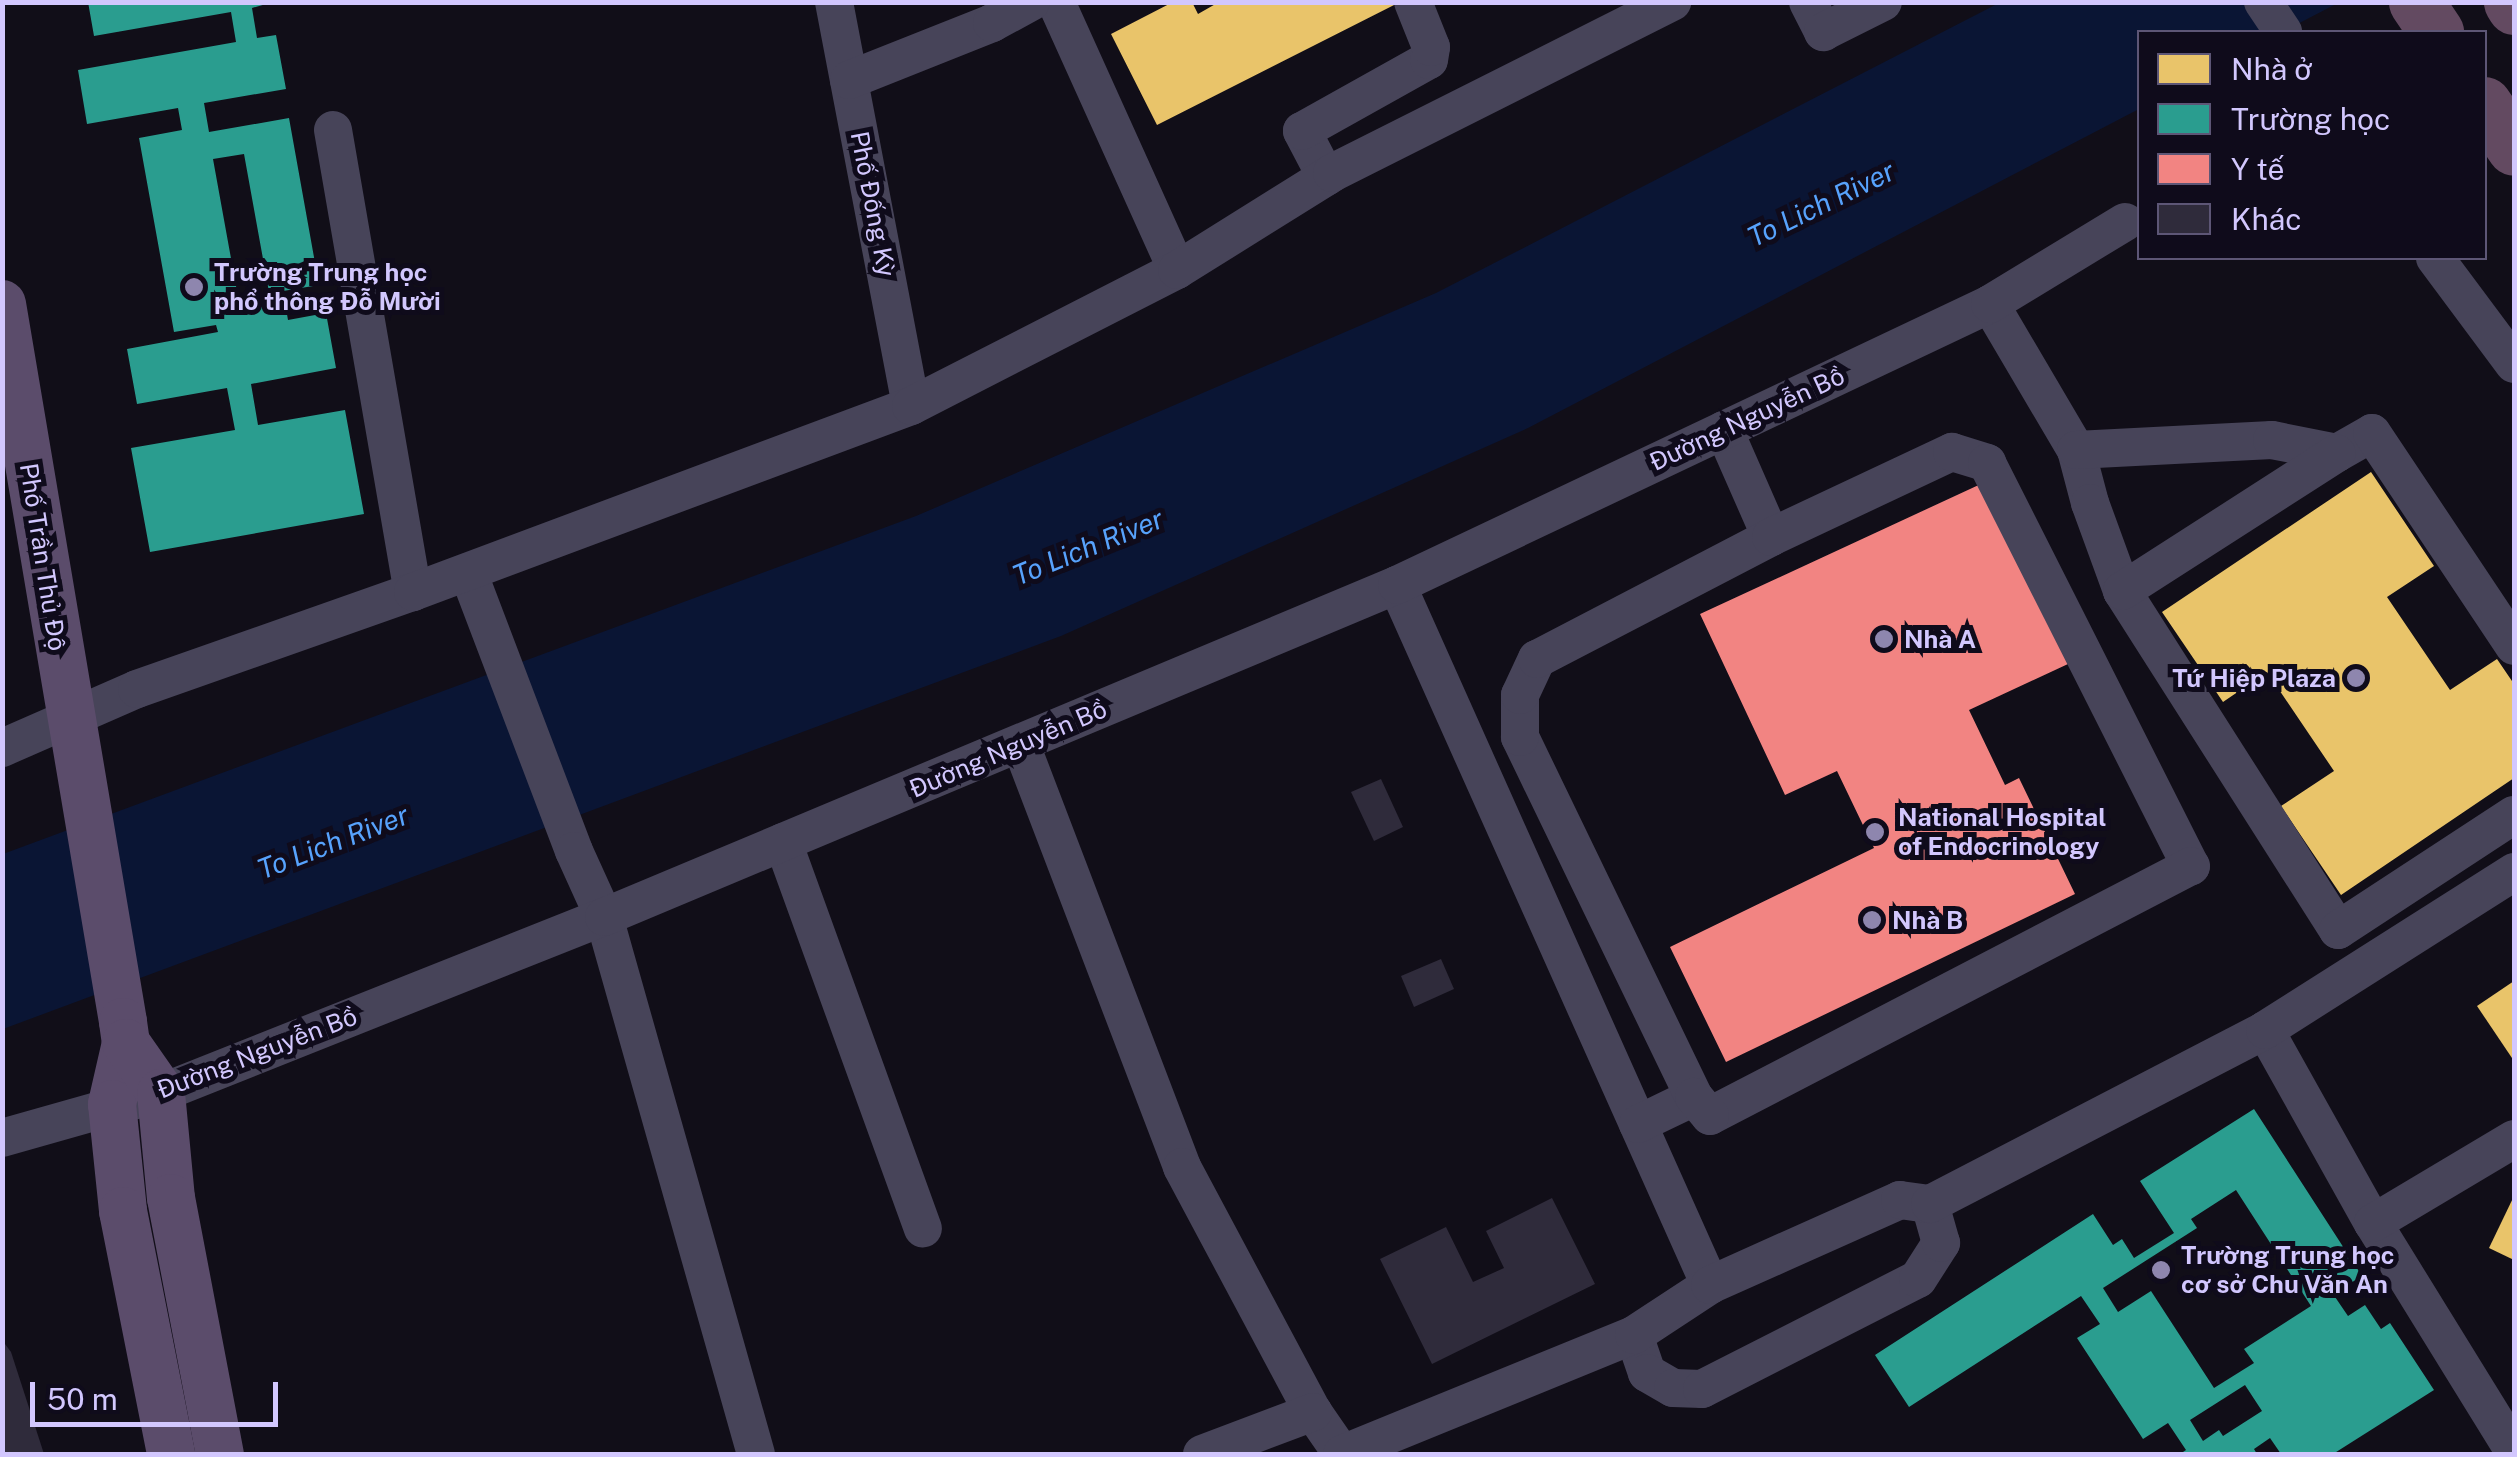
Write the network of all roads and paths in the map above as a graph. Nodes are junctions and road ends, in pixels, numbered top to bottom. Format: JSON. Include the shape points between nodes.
{"nodes":[{"id":1,"x":834,"y":2,"type":"edge"},
{"id":2,"x":1031,"y":2,"type":"edge"},
{"id":3,"x":1056,"y":2,"type":"edge"},
{"id":4,"x":1413,"y":2,"type":"edge"},
{"id":5,"x":1672,"y":2,"type":"edge"},
{"id":6,"x":1884,"y":2,"type":"edge"},
{"id":7,"x":2263,"y":2,"type":"edge"},
{"id":8,"x":2416,"y":2,"type":"edge"},
{"id":9,"x":1815,"y":17,"type":"edge"},
{"id":10,"x":2282,"y":30,"type":"edge"},
{"id":11,"x":2435,"y":30,"type":"edge"},
{"id":12,"x":849,"y":80,"type":"junction"},
{"id":13,"x":2487,"y":108,"type":"edge"},
{"id":14,"x":333,"y":130,"type":"dead end"},
{"id":15,"x":2514,"y":148,"type":"edge"},
{"id":16,"x":1326,"y":177,"type":"junction"},
{"id":17,"x":2125,"y":222,"type":"dead end"},
{"id":18,"x":2436,"y":260,"type":"edge"},
{"id":19,"x":1178,"y":270,"type":"junction"},
{"id":20,"x":1990,"y":304,"type":"junction"},
{"id":21,"x":5,"y":334,"type":"edge"},
{"id":22,"x":2514,"y":364,"type":"edge"},
{"id":23,"x":911,"y":406,"type":"junction"},
{"id":24,"x":1724,"y":430,"type":"junction"},
{"id":25,"x":2076,"y":450,"type":"junction"},
{"id":26,"x":2337,"y":453,"type":"junction"},
{"id":27,"x":1770,"y":537,"type":"junction"},
{"id":28,"x":468,"y":572,"type":"junction"},
{"id":29,"x":1397,"y":585,"type":"junction"},
{"id":30,"x":2122,"y":591,"type":"junction"},
{"id":31,"x":412,"y":592,"type":"junction"},
{"id":32,"x":2514,"y":646,"type":"edge"},
{"id":33,"x":69,"y":721,"type":"junction"},
{"id":34,"x":1020,"y":744,"type":"junction"},
{"id":35,"x":2,"y":748,"type":"edge"},
{"id":36,"x":2514,"y":814,"type":"edge"},
{"id":37,"x":784,"y":842,"type":"junction"},
{"id":38,"x":2514,"y":872,"type":"edge"},
{"id":39,"x":604,"y":917,"type":"junction"},
{"id":40,"x":124,"y":1026,"type":"junction"},
{"id":41,"x":2265,"y":1030,"type":"junction"},
{"id":42,"x":160,"y":1093,"type":"junction"},
{"id":43,"x":1694,"y":1097,"type":"junction"},
{"id":44,"x":112,"y":1104,"type":"junction"},
{"id":45,"x":1638,"y":1124,"type":"junction"},
{"id":46,"x":2,"y":1138,"type":"edge"},
{"id":47,"x":2514,"y":1139,"type":"edge"},
{"id":48,"x":1930,"y":1204,"type":"junction"},
{"id":49,"x":2374,"y":1223,"type":"junction"},
{"id":50,"x":923,"y":1228,"type":"dead end"},
{"id":51,"x":1710,"y":1284,"type":"junction"},
{"id":52,"x":1634,"y":1335,"type":"junction"},
{"id":53,"x":2501,"y":1401,"type":"edge"},
{"id":54,"x":1313,"y":1412,"type":"junction"},
{"id":55,"x":2514,"y":1450,"type":"edge"},
{"id":56,"x":170,"y":1454,"type":"edge"},
{"id":57,"x":220,"y":1454,"type":"edge"},
{"id":58,"x":756,"y":1454,"type":"edge"},
{"id":59,"x":1202,"y":1454,"type":"edge"},
{"id":60,"x":1342,"y":1454,"type":"edge"}],
"edges":[{"from":1,"to":12,"type":"street","name":"Phố Đống Kỳ"},
{"from":2,"to":12,"type":"street"},
{"from":3,"to":19,"type":"street"},
{"from":4,"to":16,"type":"street","via":[[1431,48],[1428,60],[1302,131]]},
{"from":5,"to":16,"type":"street"},
{"from":6,"to":9,"type":"street"},
{"from":7,"to":10,"type":"street"},
{"from":8,"to":11,"type":"highway"},
{"from":12,"to":23,"type":"street","name":"Phố Đống Kỳ"},
{"from":13,"to":15,"type":"highway"},
{"from":14,"to":31,"type":"street"},
{"from":16,"to":19,"type":"street"},
{"from":17,"to":20,"type":"street","name":"Đường Nguyễn Bồ"},
{"from":18,"to":22,"type":"street"},
{"from":19,"to":23,"type":"street"},
{"from":20,"to":24,"type":"street","name":"Đường Nguyễn Bồ"},
{"from":20,"to":25,"type":"street"},
{"from":21,"to":33,"type":"main road","name":"Phố Trần Thủ Độ"},
{"from":23,"to":28,"type":"street"},
{"from":24,"to":27,"type":"street"},
{"from":24,"to":29,"type":"street","name":"Đường Nguyễn Bồ"},
{"from":25,"to":26,"type":"street","via":[[2272,440]]},
{"from":25,"to":30,"type":"street"},
{"from":26,"to":30,"type":"street"},
{"from":26,"to":32,"type":"street","via":[[2372,433]]},
{"from":27,"to":43,"type":"street","via":[[1536,659],[1520,695],[1520,738]]},
{"from":27,"to":43,"type":"street","via":[[1952,452],[1987,463],[2191,866],[1710,1116]]},
{"from":28,"to":31,"type":"street"},
{"from":28,"to":39,"type":"street"},
{"from":29,"to":34,"type":"street","name":"Đường Nguyễn Bồ"},
{"from":29,"to":45,"type":"street"},
{"from":30,"to":36,"type":"street","via":[[2338,930]]},
{"from":31,"to":33,"type":"street","via":[[137,689]]},
{"from":33,"to":35,"type":"street"},
{"from":33,"to":40,"type":"main road","name":"Phố Trần Thủ Độ"},
{"from":34,"to":37,"type":"street","name":"Đường Nguyễn Bồ"},
{"from":34,"to":54,"type":"street","via":[[1182,1167]]},
{"from":37,"to":39,"type":"street","name":"Đường Nguyễn Bồ"},
{"from":37,"to":50,"type":"street"},
{"from":38,"to":41,"type":"street"},
{"from":39,"to":42,"type":"street","name":"Đường Nguyễn Bồ"},
{"from":39,"to":58,"type":"street"},
{"from":40,"to":42,"type":"main road"},
{"from":40,"to":44,"type":"main road"},
{"from":41,"to":48,"type":"street"},
{"from":41,"to":49,"type":"street"},
{"from":42,"to":44,"type":"street","name":"Đường Nguyễn Bồ"},
{"from":42,"to":57,"type":"main road","via":[[171,1198]]},
{"from":43,"to":45,"type":"street"},
{"from":44,"to":46,"type":"street","name":"Đường Nguyễn Bồ"},
{"from":44,"to":56,"type":"main road","via":[[124,1210]]},
{"from":45,"to":51,"type":"street"},
{"from":47,"to":49,"type":"street"},
{"from":48,"to":51,"type":"street","via":[[1900,1200]]},
{"from":48,"to":52,"type":"street","via":[[1941,1244],[1918,1279],[1702,1388],[1674,1388],[1647,1373]]},
{"from":49,"to":53,"type":"street"},
{"from":51,"to":52,"type":"street"},
{"from":52,"to":60,"type":"street"},
{"from":53,"to":55,"type":"street"},
{"from":54,"to":59,"type":"street"},
{"from":54,"to":60,"type":"street"}]}
